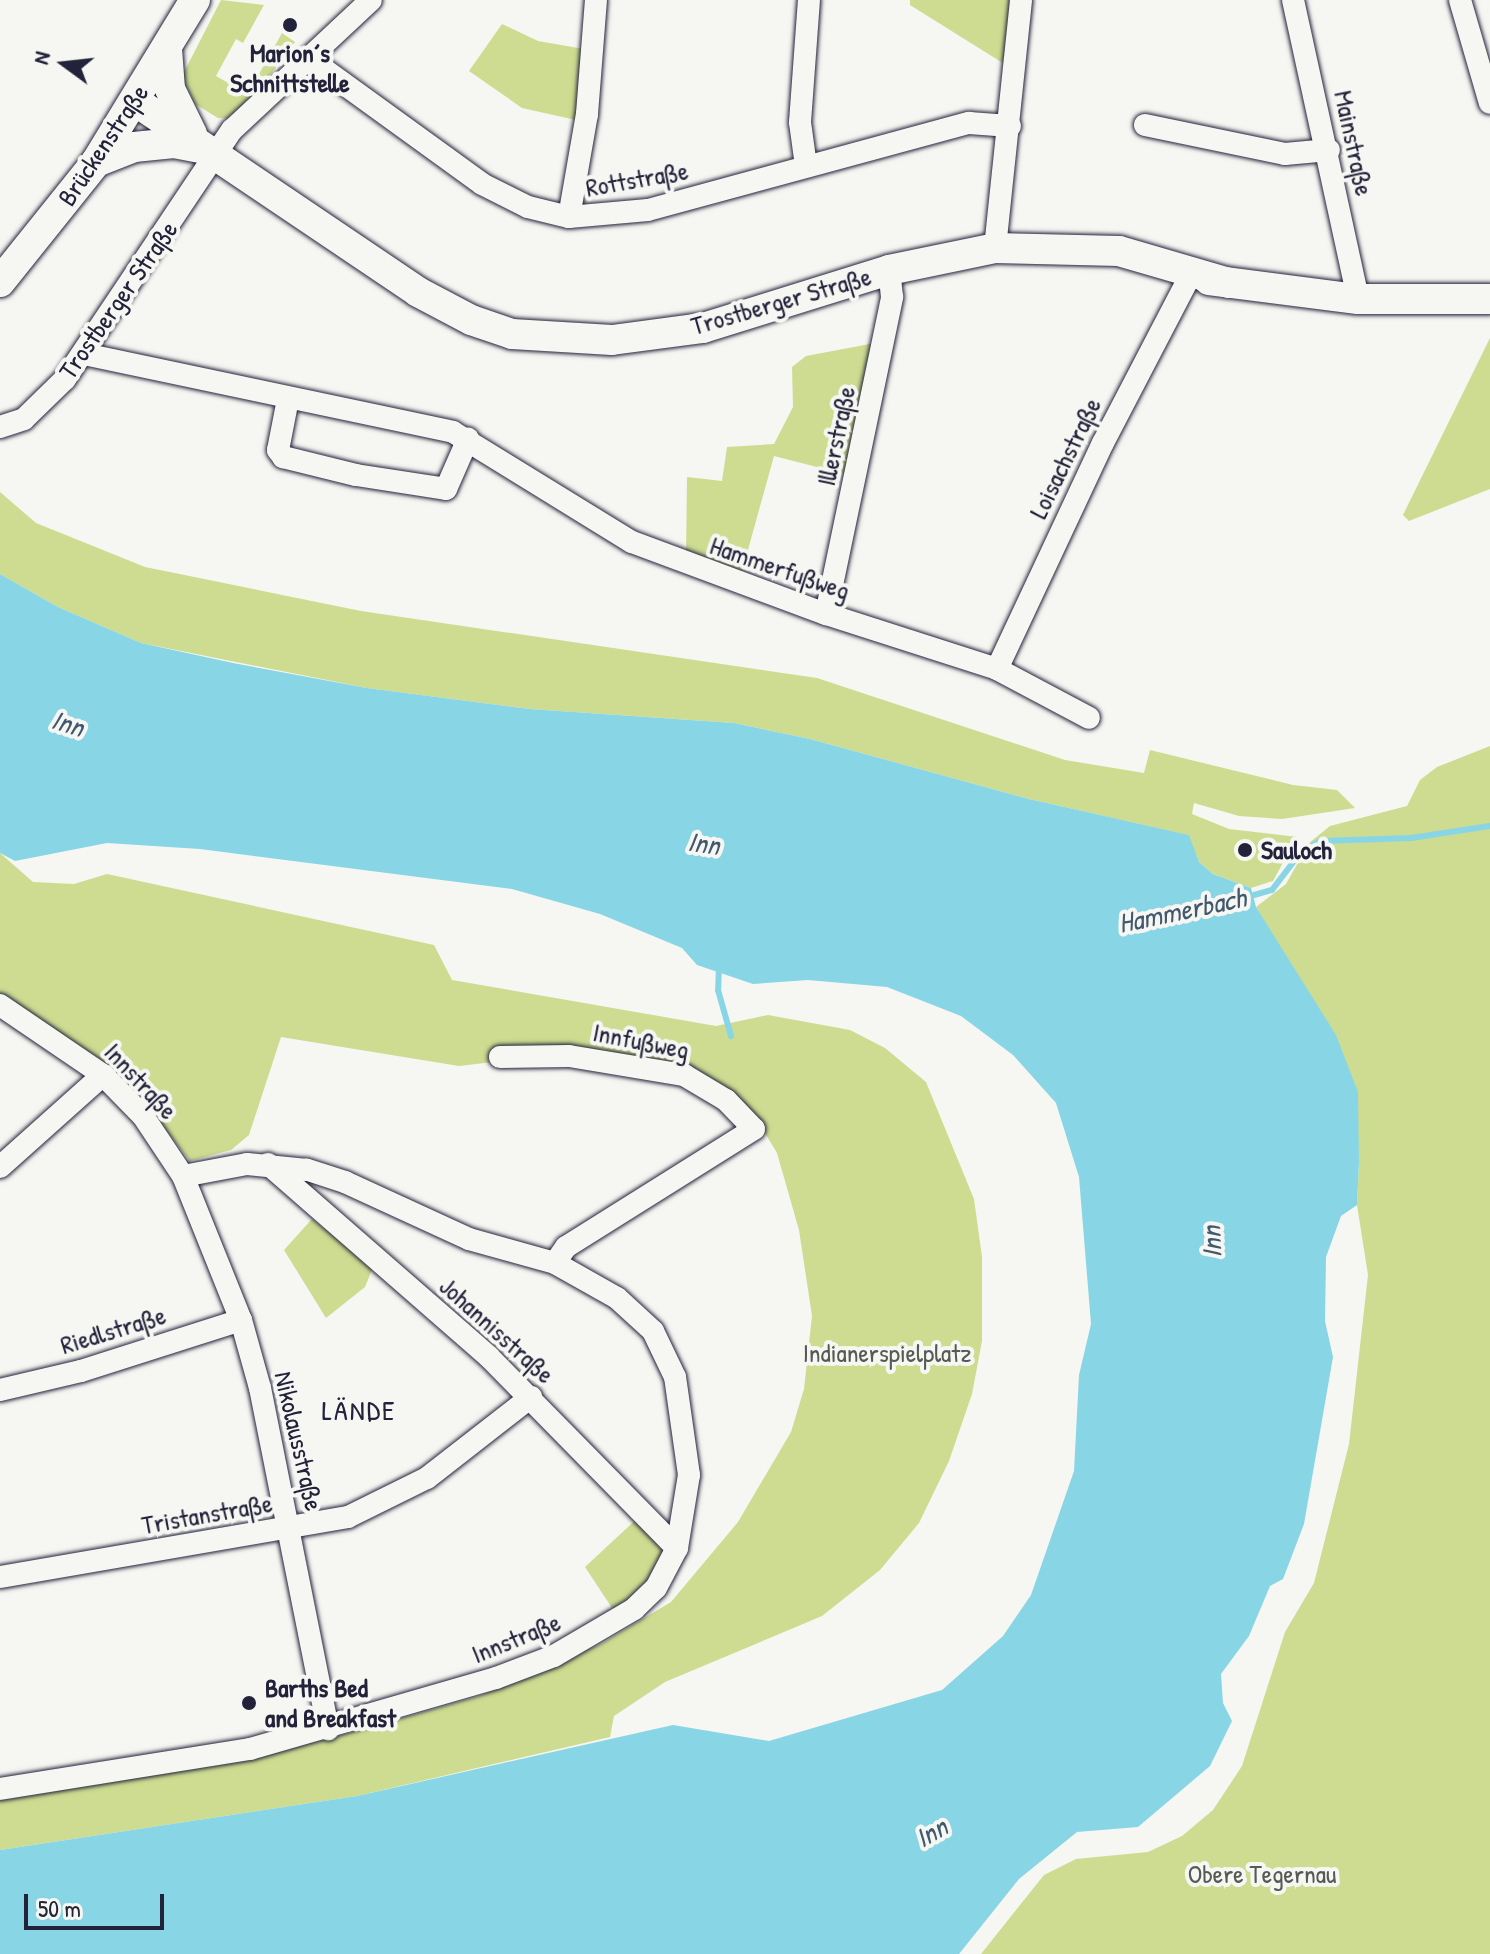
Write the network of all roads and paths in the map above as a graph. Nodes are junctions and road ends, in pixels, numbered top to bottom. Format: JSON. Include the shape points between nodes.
{"nodes":[{"id":1,"x":195,"y":0,"type":"edge"},
{"id":2,"x":596,"y":0,"type":"edge"},
{"id":3,"x":809,"y":0,"type":"edge"},
{"id":4,"x":1021,"y":0,"type":"edge"},
{"id":5,"x":1293,"y":0,"type":"edge"},
{"id":6,"x":1460,"y":0,"type":"edge"},
{"id":7,"x":363,"y":3,"type":"edge"},
{"id":8,"x":167,"y":49,"type":"junction"},
{"id":9,"x":311,"y":60,"type":"junction"},
{"id":10,"x":135,"y":101,"type":"junction"},
{"id":11,"x":1490,"y":103,"type":"edge"},
{"id":12,"x":1145,"y":125,"type":"dead end"},
{"id":13,"x":1010,"y":126,"type":"junction"},
{"id":14,"x":204,"y":143,"type":"junction"},
{"id":15,"x":1329,"y":150,"type":"junction"},
{"id":16,"x":96,"y":162,"type":"junction"},
{"id":17,"x":806,"y":166,"type":"junction"},
{"id":18,"x":569,"y":217,"type":"junction"},
{"id":19,"x":995,"y":248,"type":"junction"},
{"id":20,"x":1063,"y":251,"type":"junction"},
{"id":21,"x":889,"y":270,"type":"junction"},
{"id":22,"x":1190,"y":276,"type":"junction"},
{"id":23,"x":0,"y":282,"type":"edge"},
{"id":24,"x":1229,"y":283,"type":"junction"},
{"id":25,"x":1358,"y":299,"type":"junction"},
{"id":26,"x":1490,"y":299,"type":"edge"},
{"id":27,"x":84,"y":354,"type":"junction"},
{"id":28,"x":288,"y":399,"type":"junction"},
{"id":29,"x":0,"y":427,"type":"edge"},
{"id":30,"x":468,"y":439,"type":"junction"},
{"id":31,"x":826,"y":614,"type":"junction"},
{"id":32,"x":997,"y":669,"type":"junction"},
{"id":33,"x":1089,"y":718,"type":"dead end"},
{"id":34,"x":0,"y":1005,"type":"edge"},
{"id":35,"x":500,"y":1057,"type":"dead end"},
{"id":36,"x":103,"y":1075,"type":"junction"},
{"id":37,"x":268,"y":1164,"type":"junction"},
{"id":38,"x":0,"y":1167,"type":"edge"},
{"id":39,"x":183,"y":1176,"type":"junction"},
{"id":40,"x":555,"y":1263,"type":"junction"},
{"id":41,"x":241,"y":1320,"type":"junction"},
{"id":42,"x":0,"y":1390,"type":"edge"},
{"id":43,"x":531,"y":1397,"type":"junction"},
{"id":44,"x":290,"y":1527,"type":"junction"},
{"id":45,"x":677,"y":1548,"type":"junction"},
{"id":46,"x":0,"y":1577,"type":"edge"},
{"id":47,"x":328,"y":1729,"type":"junction"},
{"id":48,"x":0,"y":1789,"type":"edge"}],
"edges":[{"from":1,"to":8,"type":"main road","name":"Brückenstraße"},
{"from":2,"to":18,"type":"street","via":[[587,114]]},
{"from":3,"to":17,"type":"street","via":[[800,122]]},
{"from":4,"to":13,"type":"street"},
{"from":5,"to":15,"type":"street","name":"Mainstraße"},
{"from":6,"to":11,"type":"street"},
{"from":7,"to":9,"type":"street"},
{"from":8,"to":10,"type":"main road","name":"Brückenstraße"},
{"from":8,"to":14,"type":"main road","via":[[170,89]]},
{"from":9,"to":14,"type":"street"},
{"from":9,"to":18,"type":"street","name":"Rottstraße","via":[[482,184],[528,207]]},
{"from":10,"to":14,"type":"main road","name":"Trostberger Straße"},
{"from":10,"to":16,"type":"main road","name":"Brückenstraße"},
{"from":12,"to":15,"type":"street","via":[[1285,154]]},
{"from":13,"to":17,"type":"street","name":"Rottstraße","via":[[969,123]]},
{"from":13,"to":19,"type":"street"},
{"from":14,"to":16,"type":"main road","via":[[156,144]]},
{"from":14,"to":21,"type":"main road","name":"Trostberger Straße","via":[[418,292],[512,334],[612,340],[703,328]]},
{"from":14,"to":27,"type":"street","name":"Trostberger Straße"},
{"from":15,"to":25,"type":"street","name":"Mainstraße"},
{"from":16,"to":23,"type":"main road","name":"Brückenstraße"},
{"from":17,"to":18,"type":"street","name":"Rottstraße","via":[[648,210]]},
{"from":19,"to":20,"type":"main road","name":"Trostberger Straße"},
{"from":19,"to":21,"type":"main road","name":"Trostberger Straße"},
{"from":20,"to":22,"type":"main road","name":"Trostberger Straße"},
{"from":20,"to":24,"type":"main road","name":"Trostberger Straße","via":[[1119,251]]},
{"from":21,"to":31,"type":"street","name":"Illerstraße","via":[[892,297]]},
{"from":22,"to":24,"type":"main road","name":"Trostberger Straße"},
{"from":22,"to":32,"type":"street","name":"Loisachstraße","via":[[1103,443]]},
{"from":24,"to":25,"type":"main road","name":"Trostberger Straße"},
{"from":25,"to":26,"type":"main road","name":"Trostberger Straße"},
{"from":27,"to":28,"type":"street","name":"Hammerfußweg"},
{"from":27,"to":29,"type":"street","name":"Trostberger Straße","via":[[45,403]]},
{"from":28,"to":30,"type":"street","name":"Hammerfußweg"},
{"from":28,"to":30,"type":"street","via":[[278,450],[283,457],[356,475],[446,489]]},
{"from":30,"to":31,"type":"street","name":"Hammerfußweg","via":[[632,542]]},
{"from":31,"to":32,"type":"street","name":"Hammerfußweg"},
{"from":32,"to":33,"type":"street","name":"Hammerfußweg"},
{"from":34,"to":36,"type":"street","name":"Innstraße"},
{"from":35,"to":40,"type":"street","name":"Innfußweg","via":[[569,1056],[684,1075],[726,1100],[754,1129],[566,1247]]},
{"from":36,"to":38,"type":"street"},
{"from":36,"to":39,"type":"street","name":"Innstraße","via":[[143,1116]]},
{"from":37,"to":39,"type":"street","name":"Innstraße"},
{"from":37,"to":40,"type":"street","name":"Innstraße","via":[[345,1182],[469,1239]]},
{"from":37,"to":43,"type":"street","name":"Johannisstraße"},
{"from":39,"to":41,"type":"street","name":"Nikolausstraße"},
{"from":40,"to":45,"type":"street","name":"Innstraße","via":[[604,1288],[635,1312],[666,1353],[688,1449],[687,1500]]},
{"from":41,"to":42,"type":"street","name":"Riedlstraße","via":[[81,1371]]},
{"from":41,"to":44,"type":"street","name":"Nikolausstraße"},
{"from":43,"to":44,"type":"street","name":"Tristanstraße","via":[[494,1431],[399,1494],[348,1517]]},
{"from":43,"to":45,"type":"street","name":"Johannisstraße"},
{"from":44,"to":46,"type":"street","name":"Tristanstraße"},
{"from":44,"to":47,"type":"street","name":"Nikolausstraße"},
{"from":45,"to":47,"type":"street","name":"Innstraße","via":[[643,1603],[554,1656]]},
{"from":47,"to":48,"type":"street","name":"Innstraße","via":[[250,1749]]}]}
